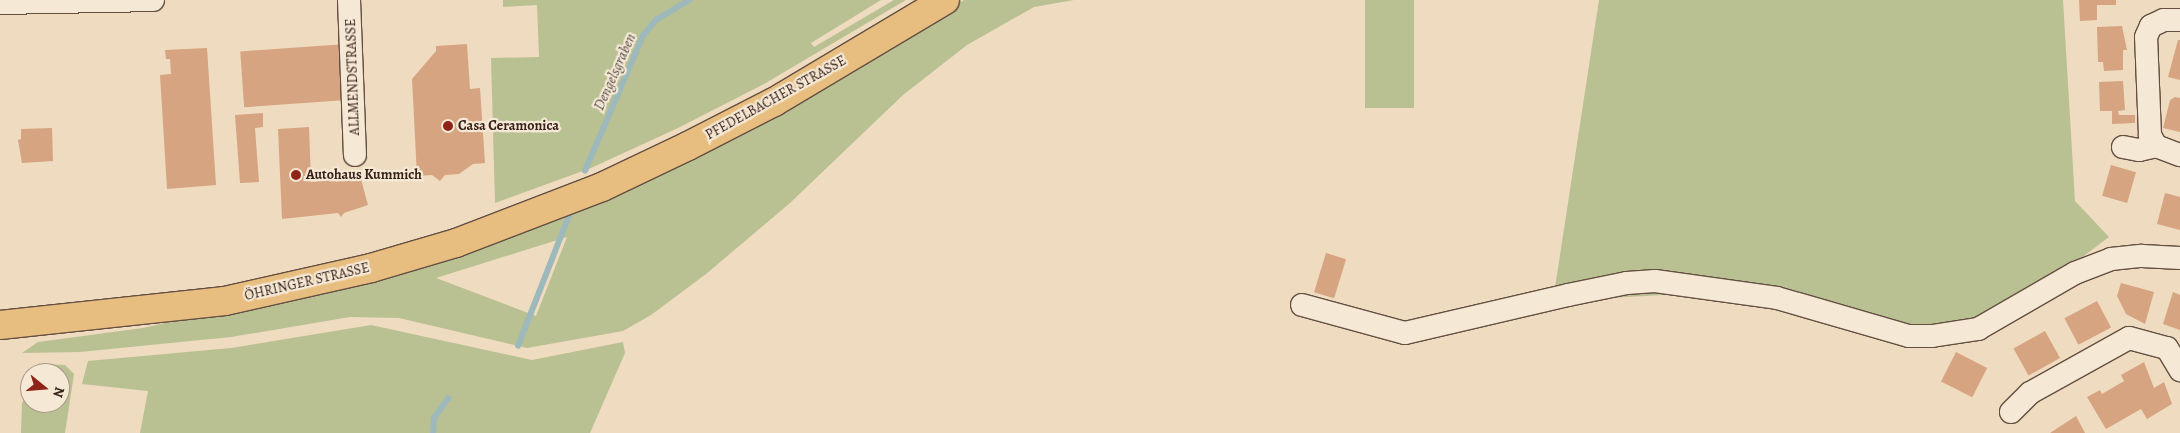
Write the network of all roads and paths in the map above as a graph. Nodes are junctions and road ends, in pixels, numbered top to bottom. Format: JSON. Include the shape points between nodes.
{"nodes":[{"id":1,"x":153,"y":0,"type":"edge"},
{"id":2,"x":350,"y":0,"type":"edge"},
{"id":3,"x":945,"y":0,"type":"edge"},
{"id":4,"x":0,"y":2,"type":"edge"},
{"id":5,"x":2180,"y":20,"type":"edge"},
{"id":6,"x":2156,"y":146,"type":"junction"},
{"id":7,"x":2124,"y":147,"type":"dead end"},
{"id":8,"x":356,"y":155,"type":"dead end"},
{"id":9,"x":2180,"y":155,"type":"edge"},
{"id":10,"x":602,"y":187,"type":"joint"},
{"id":11,"x":2180,"y":258,"type":"edge"},
{"id":12,"x":1302,"y":305,"type":"dead end"},
{"id":13,"x":0,"y":325,"type":"edge"},
{"id":14,"x":2180,"y":370,"type":"edge"},
{"id":15,"x":2011,"y":412,"type":"dead end"}],
"edges":[{"from":1,"to":4,"type":"street"},
{"from":2,"to":8,"type":"street","name":"ALLMENDSTRASSE"},
{"from":3,"to":10,"type":"main road","name":"PFEDELBACHER STRASSE","via":[[774,102]]},
{"from":5,"to":6,"type":"street","via":[[2164,20],[2151,26],[2146,37],[2150,135]]},
{"from":6,"to":7,"type":"street","via":[[2139,150]]},
{"from":6,"to":9,"type":"street"},
{"from":10,"to":13,"type":"main road","name":"ÖHRINGER STRASSE","via":[[456,242],[282,289],[225,301]]},
{"from":11,"to":12,"type":"street","via":[[2142,256],[2103,262],[2075,273],[1978,329],[1932,336],[1909,336],[1777,298],[1655,281],[1568,295],[1405,333]]},
{"from":14,"to":15,"type":"street","via":[[2167,348],[2129,338],[2030,393]]}]}
